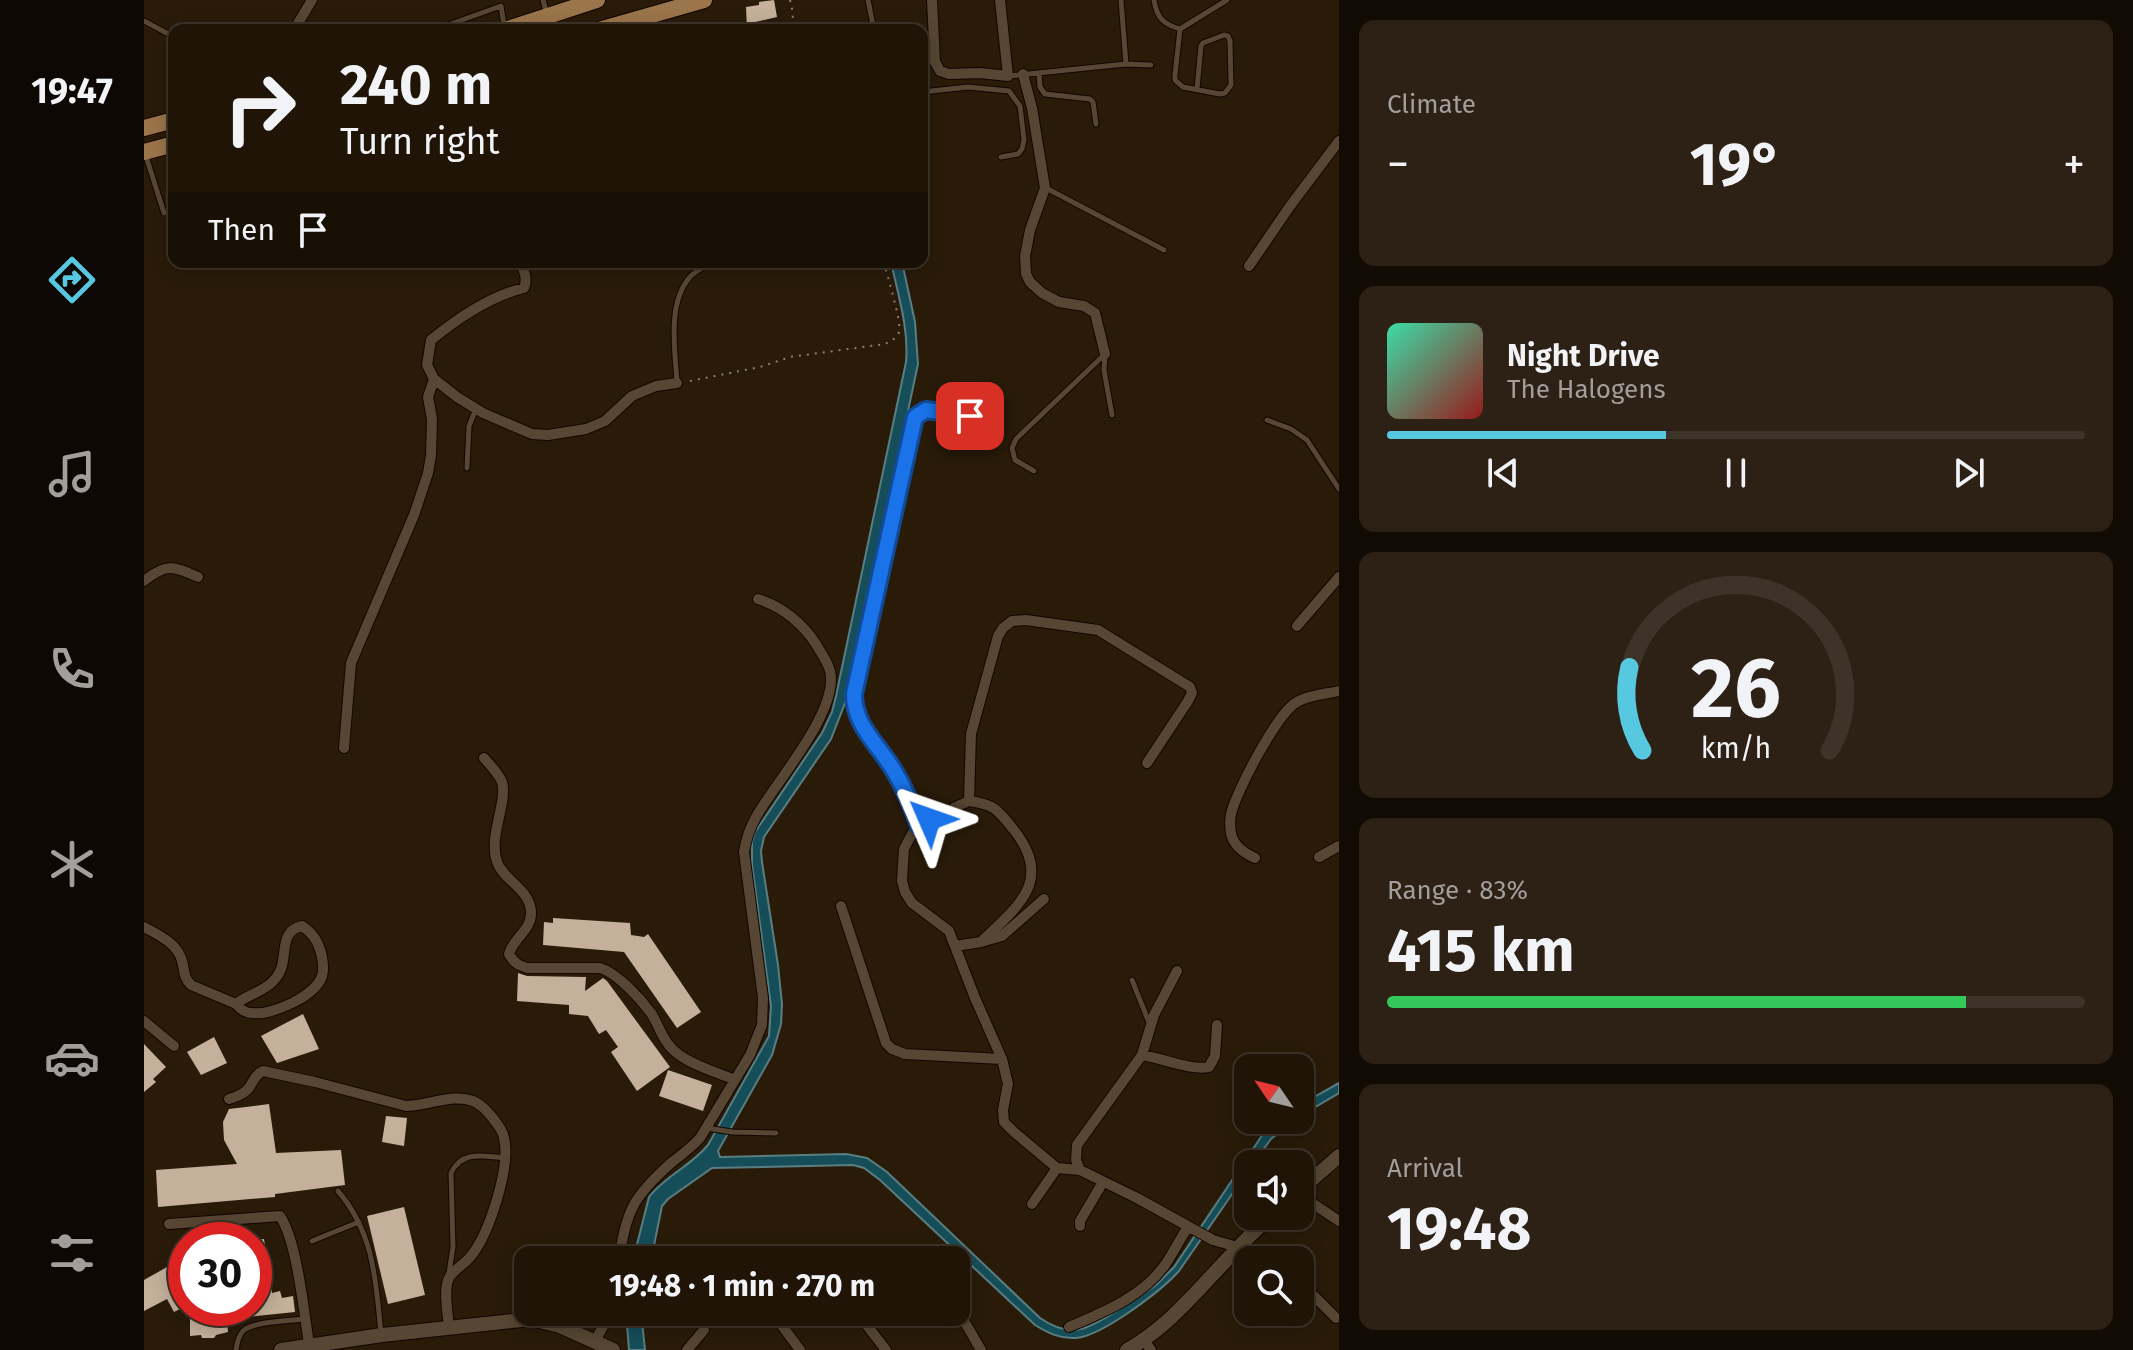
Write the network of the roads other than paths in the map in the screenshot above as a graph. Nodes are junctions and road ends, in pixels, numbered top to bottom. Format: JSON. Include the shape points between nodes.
{"nodes":[{"id":1,"x":312,"y":0,"type":"edge"},
{"id":2,"x":597,"y":0,"type":"edge"},
{"id":3,"x":704,"y":0,"type":"edge"},
{"id":4,"x":868,"y":0,"type":"edge"},
{"id":5,"x":932,"y":0,"type":"edge"},
{"id":6,"x":1000,"y":0,"type":"edge"},
{"id":7,"x":1121,"y":0,"type":"edge"},
{"id":8,"x":1154,"y":0,"type":"edge"},
{"id":9,"x":1227,"y":0,"type":"edge"},
{"id":10,"x":546,"y":8,"type":"edge"},
{"id":11,"x":144,"y":21,"type":"edge"},
{"id":12,"x":298,"y":24,"type":"edge"},
{"id":13,"x":451,"y":24,"type":"edge"},
{"id":14,"x":504,"y":24,"type":"edge"},
{"id":15,"x":516,"y":24,"type":"edge"},
{"id":16,"x":620,"y":24,"type":"edge"},
{"id":17,"x":873,"y":24,"type":"edge"},
{"id":18,"x":1180,"y":29,"type":"junction"},
{"id":19,"x":168,"y":34,"type":"edge"},
{"id":20,"x":1126,"y":64,"type":"junction"},
{"id":21,"x":1151,"y":65,"type":"dead end"},
{"id":22,"x":940,"y":71,"type":"junction"},
{"id":23,"x":1039,"y":73,"type":"junction"},
{"id":24,"x":1023,"y":74,"type":"junction"},
{"id":25,"x":1008,"y":76,"type":"junction"},
{"id":26,"x":1197,"y":89,"type":"junction"},
{"id":27,"x":937,"y":90,"type":"junction"},
{"id":28,"x":928,"y":91,"type":"edge"},
{"id":29,"x":168,"y":122,"type":"edge"},
{"id":30,"x":1096,"y":124,"type":"dead end"},
{"id":31,"x":144,"y":128,"type":"edge"},
{"id":32,"x":1339,"y":141,"type":"edge"},
{"id":33,"x":168,"y":146,"type":"edge"},
{"id":34,"x":144,"y":152,"type":"edge"},
{"id":35,"x":1001,"y":157,"type":"dead end"},
{"id":36,"x":1045,"y":188,"type":"junction"},
{"id":37,"x":164,"y":213,"type":"dead end"},
{"id":38,"x":1164,"y":250,"type":"dead end"},
{"id":39,"x":1249,"y":266,"type":"dead end"},
{"id":40,"x":523,"y":268,"type":"edge"},
{"id":41,"x":702,"y":268,"type":"edge"},
{"id":42,"x":1105,"y":354,"type":"junction"},
{"id":43,"x":434,"y":379,"type":"junction"},
{"id":44,"x":677,"y":383,"type":"joint"},
{"id":45,"x":476,"y":409,"type":"junction"},
{"id":46,"x":983,"y":410,"type":"dead end"},
{"id":47,"x":1112,"y":415,"type":"dead end"},
{"id":48,"x":1267,"y":420,"type":"dead end"},
{"id":49,"x":467,"y":468,"type":"dead end"},
{"id":50,"x":1034,"y":471,"type":"dead end"},
{"id":51,"x":1339,"y":489,"type":"edge"},
{"id":52,"x":198,"y":577,"type":"dead end"},
{"id":53,"x":1339,"y":577,"type":"edge"},
{"id":54,"x":144,"y":581,"type":"edge"},
{"id":55,"x":758,"y":599,"type":"dead end"},
{"id":56,"x":1297,"y":626,"type":"dead end"},
{"id":57,"x":1339,"y":691,"type":"edge"},
{"id":58,"x":344,"y":748,"type":"dead end"},
{"id":59,"x":484,"y":758,"type":"dead end"},
{"id":60,"x":1147,"y":763,"type":"dead end"},
{"id":61,"x":969,"y":801,"type":"junction"},
{"id":62,"x":919,"y":826,"type":"junction"},
{"id":63,"x":1339,"y":846,"type":"edge"},
{"id":64,"x":1319,"y":857,"type":"dead end"},
{"id":65,"x":1255,"y":858,"type":"dead end"},
{"id":66,"x":1044,"y":899,"type":"dead end"},
{"id":67,"x":841,"y":906,"type":"dead end"},
{"id":68,"x":144,"y":927,"type":"edge"},
{"id":69,"x":981,"y":942,"type":"junction"},
{"id":70,"x":955,"y":946,"type":"junction"},
{"id":71,"x":1177,"y":971,"type":"dead end"},
{"id":72,"x":1132,"y":980,"type":"dead end"},
{"id":73,"x":236,"y":1004,"type":"junction"},
{"id":74,"x":144,"y":1021,"type":"edge"},
{"id":75,"x":1217,"y":1025,"type":"dead end"},
{"id":76,"x":1151,"y":1026,"type":"junction"},
{"id":77,"x":174,"y":1046,"type":"dead end"},
{"id":78,"x":1142,"y":1055,"type":"junction"},
{"id":79,"x":1002,"y":1059,"type":"junction"},
{"id":80,"x":735,"y":1080,"type":"junction"},
{"id":81,"x":229,"y":1099,"type":"dead end"},
{"id":82,"x":710,"y":1128,"type":"junction"},
{"id":83,"x":776,"y":1133,"type":"dead end"},
{"id":84,"x":1339,"y":1156,"type":"edge"},
{"id":85,"x":506,"y":1158,"type":"junction"},
{"id":86,"x":1057,"y":1168,"type":"junction"},
{"id":87,"x":1080,"y":1170,"type":"junction"},
{"id":88,"x":1314,"y":1179,"type":"edge"},
{"id":89,"x":1103,"y":1182,"type":"junction"},
{"id":90,"x":338,"y":1191,"type":"dead end"},
{"id":91,"x":1314,"y":1202,"type":"edge"},
{"id":92,"x":1032,"y":1204,"type":"dead end"},
{"id":93,"x":360,"y":1221,"type":"junction"},
{"id":94,"x":1339,"y":1221,"type":"edge"},
{"id":95,"x":197,"y":1222,"type":"edge"},
{"id":96,"x":1080,"y":1226,"type":"dead end"},
{"id":97,"x":1190,"y":1228,"type":"junction"},
{"id":98,"x":1256,"y":1230,"type":"edge"},
{"id":99,"x":312,"y":1241,"type":"dead end"},
{"id":100,"x":622,"y":1246,"type":"edge"},
{"id":101,"x":1234,"y":1246,"type":"edge"},
{"id":102,"x":1239,"y":1246,"type":"edge"},
{"id":103,"x":1234,"y":1251,"type":"edge"},
{"id":104,"x":449,"y":1278,"type":"junction"},
{"id":105,"x":1314,"y":1296,"type":"edge"},
{"id":106,"x":305,"y":1318,"type":"junction"},
{"id":107,"x":1336,"y":1318,"type":"dead end"},
{"id":108,"x":603,"y":1326,"type":"edge"},
{"id":109,"x":782,"y":1326,"type":"edge"},
{"id":110,"x":867,"y":1326,"type":"edge"},
{"id":111,"x":967,"y":1326,"type":"edge"},
{"id":112,"x":449,"y":1327,"type":"junction"},
{"id":113,"x":1069,"y":1327,"type":"dead end"},
{"id":114,"x":704,"y":1330,"type":"dead end"},
{"id":115,"x":382,"y":1335,"type":"junction"},
{"id":116,"x":595,"y":1341,"type":"junction"},
{"id":117,"x":1147,"y":1345,"type":"edge"},
{"id":118,"x":310,"y":1348,"type":"edge"},
{"id":119,"x":236,"y":1350,"type":"edge"},
{"id":120,"x":281,"y":1350,"type":"edge"},
{"id":121,"x":613,"y":1350,"type":"edge"},
{"id":122,"x":687,"y":1350,"type":"edge"},
{"id":123,"x":800,"y":1350,"type":"edge"},
{"id":124,"x":886,"y":1350,"type":"edge"},
{"id":125,"x":981,"y":1350,"type":"edge"},
{"id":126,"x":1127,"y":1350,"type":"edge"}],
"edges":[{"from":1,"to":12,"type":"street"},
{"from":2,"to":10,"type":"main road"},
{"from":3,"to":16,"type":"main road"},
{"from":4,"to":17,"type":"lane"},
{"from":5,"to":22,"type":"street"},
{"from":6,"to":25,"type":"street"},
{"from":7,"to":20,"type":"lane"},
{"from":8,"to":18,"type":"lane","via":[[1156,13],[1168,26]]},
{"from":9,"to":18,"type":"lane"},
{"from":10,"to":15,"type":"main road"},
{"from":11,"to":19,"type":"lane"},
{"from":13,"to":14,"type":"lane","via":[[501,6]]},
{"from":18,"to":26,"type":"lane","via":[[1175,80]]},
{"from":20,"to":21,"type":"lane"},
{"from":20,"to":23,"type":"lane"},
{"from":22,"to":25,"type":"street"},
{"from":22,"to":27,"type":"lane"},
{"from":23,"to":24,"type":"lane"},
{"from":23,"to":30,"type":"lane","via":[[1045,94],[1090,99]]},
{"from":24,"to":25,"type":"lane"},
{"from":24,"to":36,"type":"street"},
{"from":26,"to":26,"type":"lane","via":[[1220,94],[1231,85],[1228,36],[1201,46]]},
{"from":27,"to":28,"type":"lane"},
{"from":27,"to":35,"type":"lane","via":[[968,87],[1014,96],[1024,140],[1018,154]]},
{"from":29,"to":31,"type":"main road"},
{"from":32,"to":39,"type":"street"},
{"from":33,"to":34,"type":"main road"},
{"from":34,"to":37,"type":"lane"},
{"from":36,"to":38,"type":"lane"},
{"from":36,"to":42,"type":"street","via":[[1030,230],[1026,274],[1042,293],[1095,313]]},
{"from":40,"to":43,"type":"street","via":[[524,288],[456,320],[431,340],[427,365]]},
{"from":41,"to":44,"type":"lane","via":[[690,276],[675,311]]},
{"from":42,"to":47,"type":"lane"},
{"from":42,"to":50,"type":"lane","via":[[1016,439],[1015,460]]},
{"from":43,"to":45,"type":"street"},
{"from":43,"to":58,"type":"street","via":[[428,397],[428,473],[351,663]]},
{"from":44,"to":45,"type":"street","via":[[632,396],[605,421],[586,429],[548,435],[532,434]]},
{"from":45,"to":49,"type":"lane","via":[[469,426]]},
{"from":46,"to":62,"type":"street","via":[[970,416],[926,410],[915,417],[854,694],[860,722],[893,768]]},
{"from":48,"to":51,"type":"lane","via":[[1307,440]]},
{"from":52,"to":54,"type":"street","via":[[160,568]]},
{"from":53,"to":56,"type":"street"},
{"from":55,"to":80,"type":"street","via":[[779,608],[807,632],[830,669],[831,682],[817,722],[747,836],[744,852],[762,1025]]},
{"from":57,"to":65,"type":"street","via":[[1296,702],[1252,766],[1231,813],[1231,835],[1235,845]]},
{"from":59,"to":80,"type":"street","via":[[503,790],[494,847],[497,861],[522,890],[531,911],[526,928],[510,948],[513,961],[527,968],[609,971],[650,1013],[677,1053]]},
{"from":60,"to":61,"type":"street","via":[[1192,693],[1190,687],[1098,630],[1012,621],[993,651],[971,734]]},
{"from":61,"to":62,"type":"street"},
{"from":61,"to":69,"type":"street","via":[[998,810],[1032,860],[1031,882],[1018,905]]},
{"from":62,"to":70,"type":"street","via":[[904,849],[905,892],[949,931]]},
{"from":63,"to":64,"type":"street"},
{"from":66,"to":69,"type":"street","via":[[1002,936]]},
{"from":67,"to":79,"type":"street","via":[[892,1049]]},
{"from":68,"to":73,"type":"street","via":[[178,951],[186,981]]},
{"from":69,"to":70,"type":"street"},
{"from":70,"to":79,"type":"street"},
{"from":71,"to":76,"type":"street"},
{"from":72,"to":76,"type":"lane"},
{"from":73,"to":73,"type":"street","via":[[271,983],[280,970],[287,936],[296,927],[311,932],[319,944],[323,974],[311,992],[286,1007],[253,1014]]},
{"from":74,"to":77,"type":"street"},
{"from":75,"to":78,"type":"street","via":[[1209,1067],[1195,1069]]},
{"from":76,"to":78,"type":"street"},
{"from":78,"to":87,"type":"street","via":[[1077,1145]]},
{"from":79,"to":86,"type":"street","via":[[1008,1084],[1004,1122]]},
{"from":80,"to":82,"type":"street"},
{"from":81,"to":85,"type":"street","via":[[247,1092],[263,1071],[406,1106],[473,1101],[499,1127]]},
{"from":82,"to":83,"type":"lane"},
{"from":82,"to":100,"type":"street","via":[[644,1189],[630,1210]]},
{"from":84,"to":88,"type":"main road"},
{"from":85,"to":104,"type":"street","via":[[481,1239]]},
{"from":85,"to":104,"type":"lane","via":[[478,1155],[455,1164]]},
{"from":86,"to":87,"type":"street"},
{"from":86,"to":92,"type":"street"},
{"from":87,"to":89,"type":"street"},
{"from":89,"to":96,"type":"street"},
{"from":89,"to":97,"type":"street"},
{"from":90,"to":93,"type":"lane"},
{"from":91,"to":94,"type":"street"},
{"from":93,"to":99,"type":"lane"},
{"from":93,"to":115,"type":"lane","via":[[377,1283]]},
{"from":95,"to":106,"type":"street","via":[[280,1216]]},
{"from":97,"to":101,"type":"street"},
{"from":97,"to":113,"type":"street","via":[[1145,1287]]},
{"from":98,"to":102,"type":"main road"},
{"from":103,"to":117,"type":"main road"},
{"from":104,"to":112,"type":"street"},
{"from":105,"to":107,"type":"street"},
{"from":106,"to":118,"type":"street"},
{"from":106,"to":119,"type":"lane","via":[[252,1327],[242,1332]]},
{"from":108,"to":116,"type":"street"},
{"from":109,"to":123,"type":"street"},
{"from":110,"to":124,"type":"street"},
{"from":111,"to":125,"type":"street"},
{"from":112,"to":115,"type":"main road"},
{"from":112,"to":116,"type":"main road","via":[[531,1319]]},
{"from":114,"to":122,"type":"street"},
{"from":115,"to":118,"type":"main road"},
{"from":116,"to":121,"type":"main road"},
{"from":117,"to":126,"type":"main road"},
{"from":118,"to":120,"type":"main road"}]}
